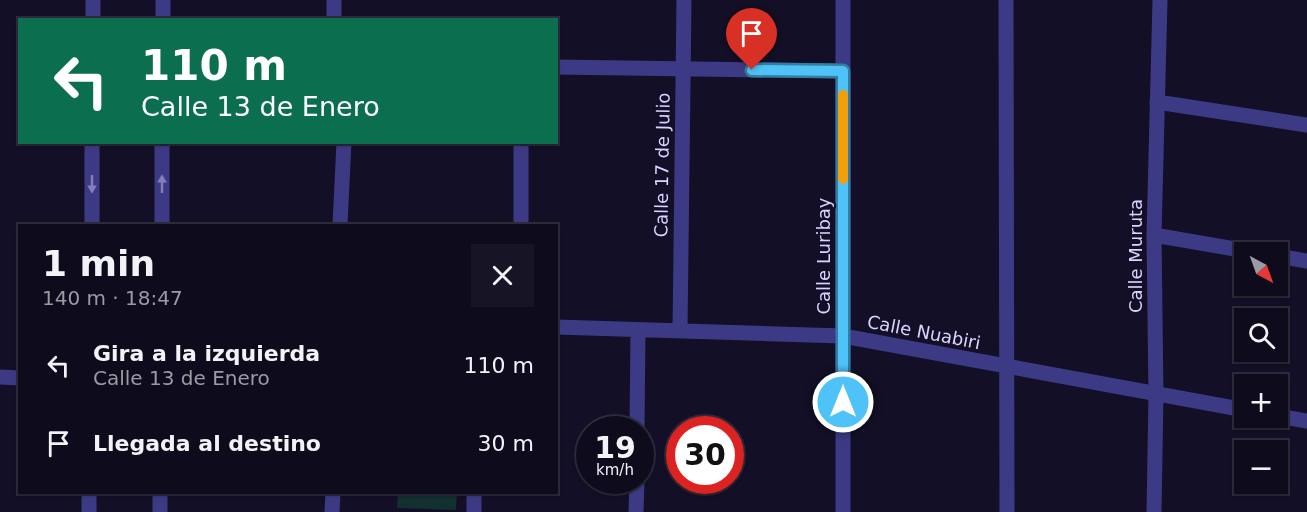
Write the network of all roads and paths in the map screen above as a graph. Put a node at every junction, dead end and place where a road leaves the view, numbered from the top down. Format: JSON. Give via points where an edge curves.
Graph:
{"nodes":[{"id":1,"x":93,"y":0,"type":"edge"},
{"id":2,"x":163,"y":0,"type":"edge"},
{"id":3,"x":334,"y":0,"type":"edge"},
{"id":4,"x":684,"y":0,"type":"edge"},
{"id":5,"x":843,"y":0,"type":"edge"},
{"id":6,"x":1006,"y":0,"type":"edge"},
{"id":7,"x":1160,"y":0,"type":"edge"},
{"id":8,"x":93,"y":18,"type":"edge"},
{"id":9,"x":163,"y":18,"type":"edge"},
{"id":10,"x":334,"y":18,"type":"edge"},
{"id":11,"x":558,"y":68,"type":"edge"},
{"id":12,"x":683,"y":69,"type":"junction"},
{"id":13,"x":843,"y":71,"type":"junction"},
{"id":14,"x":1157,"y":102,"type":"junction"},
{"id":15,"x":1307,"y":125,"type":"edge"},
{"id":16,"x":92,"y":144,"type":"edge"},
{"id":17,"x":162,"y":144,"type":"edge"},
{"id":18,"x":344,"y":144,"type":"edge"},
{"id":19,"x":521,"y":144,"type":"edge"},
{"id":20,"x":92,"y":224,"type":"edge"},
{"id":21,"x":162,"y":224,"type":"edge"},
{"id":22,"x":340,"y":224,"type":"edge"},
{"id":23,"x":521,"y":224,"type":"edge"},
{"id":24,"x":1154,"y":235,"type":"junction"},
{"id":25,"x":1234,"y":249,"type":"edge"},
{"id":26,"x":1288,"y":258,"type":"edge"},
{"id":27,"x":1307,"y":261,"type":"edge"},
{"id":28,"x":558,"y":327,"type":"edge"},
{"id":29,"x":638,"y":330,"type":"junction"},
{"id":30,"x":680,"y":331,"type":"junction"},
{"id":31,"x":843,"y":336,"type":"junction"},
{"id":32,"x":1006,"y":368,"type":"junction"},
{"id":33,"x":0,"y":377,"type":"edge"},
{"id":34,"x":18,"y":378,"type":"edge"},
{"id":35,"x":1156,"y":395,"type":"junction"},
{"id":36,"x":1234,"y":408,"type":"edge"},
{"id":37,"x":637,"y":416,"type":"edge"},
{"id":38,"x":1288,"y":418,"type":"edge"},
{"id":39,"x":1307,"y":421,"type":"edge"},
{"id":40,"x":89,"y":494,"type":"edge"},
{"id":41,"x":160,"y":494,"type":"edge"},
{"id":42,"x":333,"y":494,"type":"edge"},
{"id":43,"x":474,"y":494,"type":"edge"},
{"id":44,"x":637,"y":494,"type":"edge"},
{"id":45,"x":89,"y":512,"type":"edge"},
{"id":46,"x":160,"y":512,"type":"edge"},
{"id":47,"x":332,"y":512,"type":"edge"},
{"id":48,"x":474,"y":512,"type":"edge"},
{"id":49,"x":636,"y":512,"type":"edge"},
{"id":50,"x":843,"y":512,"type":"edge"},
{"id":51,"x":1007,"y":512,"type":"edge"},
{"id":52,"x":1154,"y":512,"type":"edge"}],
"edges":[{"from":1,"to":8,"type":"street"},
{"from":2,"to":9,"type":"street"},
{"from":3,"to":10,"type":"street"},
{"from":4,"to":12,"type":"street","name":"Calle 17 de Julio"},
{"from":5,"to":13,"type":"street","name":"Calle Luribay"},
{"from":6,"to":32,"type":"street"},
{"from":7,"to":14,"type":"street","name":"Calle Muruta"},
{"from":11,"to":12,"type":"street"},
{"from":12,"to":13,"type":"street"},
{"from":12,"to":30,"type":"street","name":"Calle 17 de Julio"},
{"from":13,"to":31,"type":"street","name":"Calle Luribay"},
{"from":14,"to":15,"type":"street"},
{"from":14,"to":24,"type":"street","name":"Calle Muruta"},
{"from":16,"to":20,"type":"street","one_way":true},
{"from":21,"to":17,"type":"street","one_way":true},
{"from":18,"to":22,"type":"street"},
{"from":19,"to":23,"type":"street"},
{"from":24,"to":25,"type":"street"},
{"from":24,"to":35,"type":"street","name":"Calle Muruta"},
{"from":26,"to":27,"type":"street"},
{"from":28,"to":29,"type":"street","name":"Calle Nuabiri"},
{"from":29,"to":30,"type":"street","name":"Calle Nuabiri"},
{"from":29,"to":37,"type":"street"},
{"from":30,"to":31,"type":"street","name":"Calle Nuabiri"},
{"from":31,"to":32,"type":"street","name":"Calle Nuabiri"},
{"from":31,"to":50,"type":"street","name":"Calle Luribay"},
{"from":32,"to":35,"type":"street","name":"Calle Nuabiri"},
{"from":32,"to":51,"type":"street"},
{"from":33,"to":34,"type":"street"},
{"from":35,"to":36,"type":"street","name":"Calle Nuabiri"},
{"from":35,"to":52,"type":"street","name":"Calle Muruta"},
{"from":38,"to":39,"type":"street"},
{"from":40,"to":45,"type":"street"},
{"from":41,"to":46,"type":"street"},
{"from":42,"to":47,"type":"street"},
{"from":43,"to":48,"type":"street"},
{"from":44,"to":49,"type":"street"}]}
